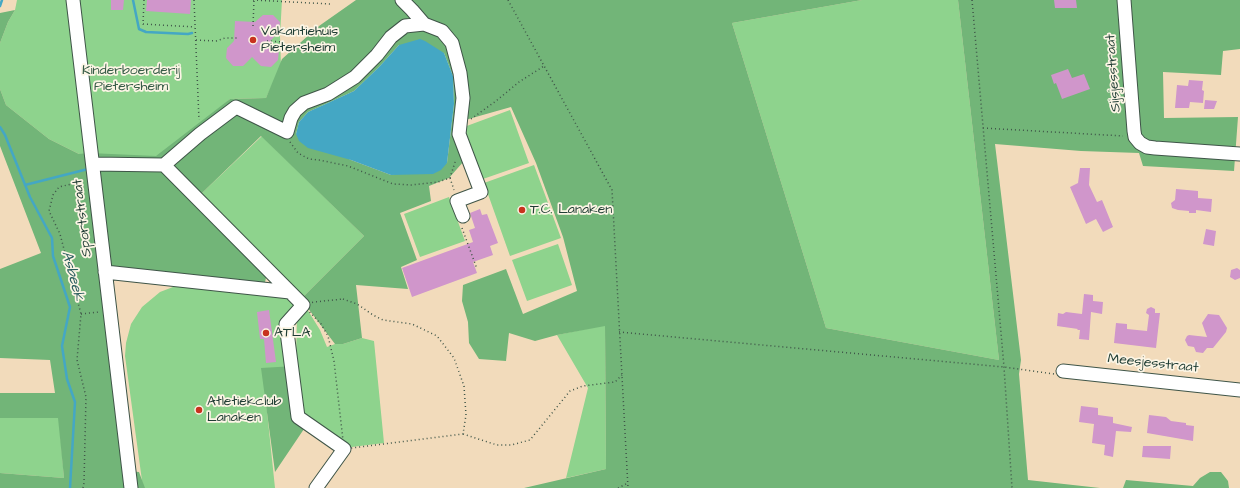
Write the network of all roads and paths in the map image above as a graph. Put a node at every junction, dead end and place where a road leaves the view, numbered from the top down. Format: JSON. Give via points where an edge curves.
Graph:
{"nodes":[{"id":1,"x":73,"y":0,"type":"edge"},
{"id":2,"x":144,"y":0,"type":"edge"},
{"id":3,"x":194,"y":0,"type":"edge"},
{"id":4,"x":254,"y":0,"type":"edge"},
{"id":5,"x":402,"y":0,"type":"edge"},
{"id":6,"x":508,"y":0,"type":"edge"},
{"id":7,"x":972,"y":0,"type":"edge"},
{"id":8,"x":1124,"y":0,"type":"edge"},
{"id":9,"x":330,"y":4,"type":"dead end"},
{"id":10,"x":424,"y":24,"type":"junction"},
{"id":11,"x":253,"y":26,"type":"dead end"},
{"id":12,"x":196,"y":28,"type":"junction"},
{"id":13,"x":238,"y":38,"type":"dead end"},
{"id":14,"x":196,"y":40,"type":"junction"},
{"id":15,"x":267,"y":41,"type":"dead end"},
{"id":16,"x":286,"y":42,"type":"dead end"},
{"id":17,"x":544,"y":66,"type":"junction"},
{"id":18,"x":460,"y":124,"type":"junction"},
{"id":19,"x":983,"y":128,"type":"junction"},
{"id":20,"x":287,"y":132,"type":"junction"},
{"id":21,"x":200,"y":134,"type":"junction"},
{"id":22,"x":1137,"y":140,"type":"junction"},
{"id":23,"x":1240,"y":154,"type":"edge"},
{"id":24,"x":457,"y":156,"type":"dead end"},
{"id":25,"x":93,"y":164,"type":"junction"},
{"id":26,"x":164,"y":165,"type":"junction"},
{"id":27,"x":94,"y":178,"type":"junction"},
{"id":28,"x":463,"y":216,"type":"joint"},
{"id":29,"x":477,"y":269,"type":"dead end"},
{"id":30,"x":105,"y":272,"type":"junction"},
{"id":31,"x":290,"y":292,"type":"junction"},
{"id":32,"x":303,"y":305,"type":"junction"},
{"id":33,"x":110,"y":311,"type":"junction"},
{"id":34,"x":81,"y":314,"type":"junction"},
{"id":35,"x":619,"y":332,"type":"junction"},
{"id":36,"x":1004,"y":367,"type":"junction"},
{"id":37,"x":1063,"y":371,"type":"joint"},
{"id":38,"x":622,"y":375,"type":"junction"},
{"id":39,"x":1240,"y":390,"type":"edge"},
{"id":40,"x":463,"y":434,"type":"junction"},
{"id":41,"x":344,"y":449,"type":"junction"},
{"id":42,"x":628,"y":483,"type":"junction"},
{"id":43,"x":82,"y":488,"type":"edge"},
{"id":44,"x":131,"y":488,"type":"edge"},
{"id":45,"x":316,"y":488,"type":"edge"},
{"id":46,"x":618,"y":488,"type":"edge"},
{"id":47,"x":628,"y":488,"type":"edge"},
{"id":48,"x":1012,"y":488,"type":"edge"}],
"edges":[{"from":1,"to":25,"type":"street"},
{"from":2,"to":12,"type":"path","via":[[143,24]]},
{"from":3,"to":12,"type":"path"},
{"from":4,"to":9,"type":"path"},
{"from":4,"to":11,"type":"path"},
{"from":5,"to":10,"type":"street"},
{"from":6,"to":17,"type":"path"},
{"from":7,"to":19,"type":"path"},
{"from":8,"to":22,"type":"street","name":"Sijsjesstraat"},
{"from":10,"to":18,"type":"street","via":[[442,31],[452,43],[463,98]]},
{"from":10,"to":20,"type":"street","via":[[405,26],[391,37],[355,77],[328,94],[304,103],[295,111]]},
{"from":12,"to":14,"type":"path"},
{"from":13,"to":14,"type":"path"},
{"from":14,"to":21,"type":"path"},
{"from":15,"to":16,"type":"path"},
{"from":17,"to":18,"type":"path","via":[[476,116]]},
{"from":17,"to":35,"type":"path","via":[[612,190]]},
{"from":18,"to":28,"type":"street","via":[[460,134],[481,192],[458,201]]},
{"from":19,"to":22,"type":"path"},
{"from":19,"to":36,"type":"path"},
{"from":20,"to":21,"type":"street","via":[[236,107]]},
{"from":20,"to":24,"type":"path","via":[[291,144],[298,153],[309,159],[348,166],[393,184],[411,185],[450,178]]},
{"from":21,"to":26,"type":"street"},
{"from":22,"to":23,"type":"street","via":[[1146,147]]},
{"from":25,"to":26,"type":"street","name":"Sportstraat"},
{"from":25,"to":27,"type":"street","name":"Sportstraat"},
{"from":26,"to":31,"type":"street"},
{"from":27,"to":30,"type":"street","name":"Sportstraat"},
{"from":27,"to":34,"type":"path","via":[[59,187],[53,195],[49,211],[60,234]]},
{"from":28,"to":29,"type":"path","via":[[459,218]]},
{"from":30,"to":31,"type":"street"},
{"from":30,"to":33,"type":"street","name":"Sportstraat"},
{"from":31,"to":32,"type":"street"},
{"from":32,"to":40,"type":"path","via":[[343,299],[357,304],[383,320],[412,324],[438,336],[454,358],[464,386],[466,414]]},
{"from":32,"to":41,"type":"path","via":[[321,324],[328,336],[334,361]]},
{"from":32,"to":41,"type":"street","via":[[286,324],[298,417]]},
{"from":33,"to":34,"type":"path"},
{"from":33,"to":44,"type":"street","name":"Sportstraat"},
{"from":34,"to":43,"type":"path","via":[[77,360],[86,397]]},
{"from":35,"to":36,"type":"path"},
{"from":35,"to":38,"type":"path"},
{"from":36,"to":37,"type":"path","via":[[1060,375]]},
{"from":36,"to":48,"type":"path"},
{"from":37,"to":39,"type":"street","name":"Meesjesstraat"},
{"from":38,"to":40,"type":"path","via":[[615,382],[583,386],[570,391],[530,440],[511,445],[497,445]]},
{"from":38,"to":42,"type":"path"},
{"from":40,"to":41,"type":"path"},
{"from":41,"to":45,"type":"street"},
{"from":42,"to":46,"type":"path"},
{"from":42,"to":47,"type":"path"}]}
